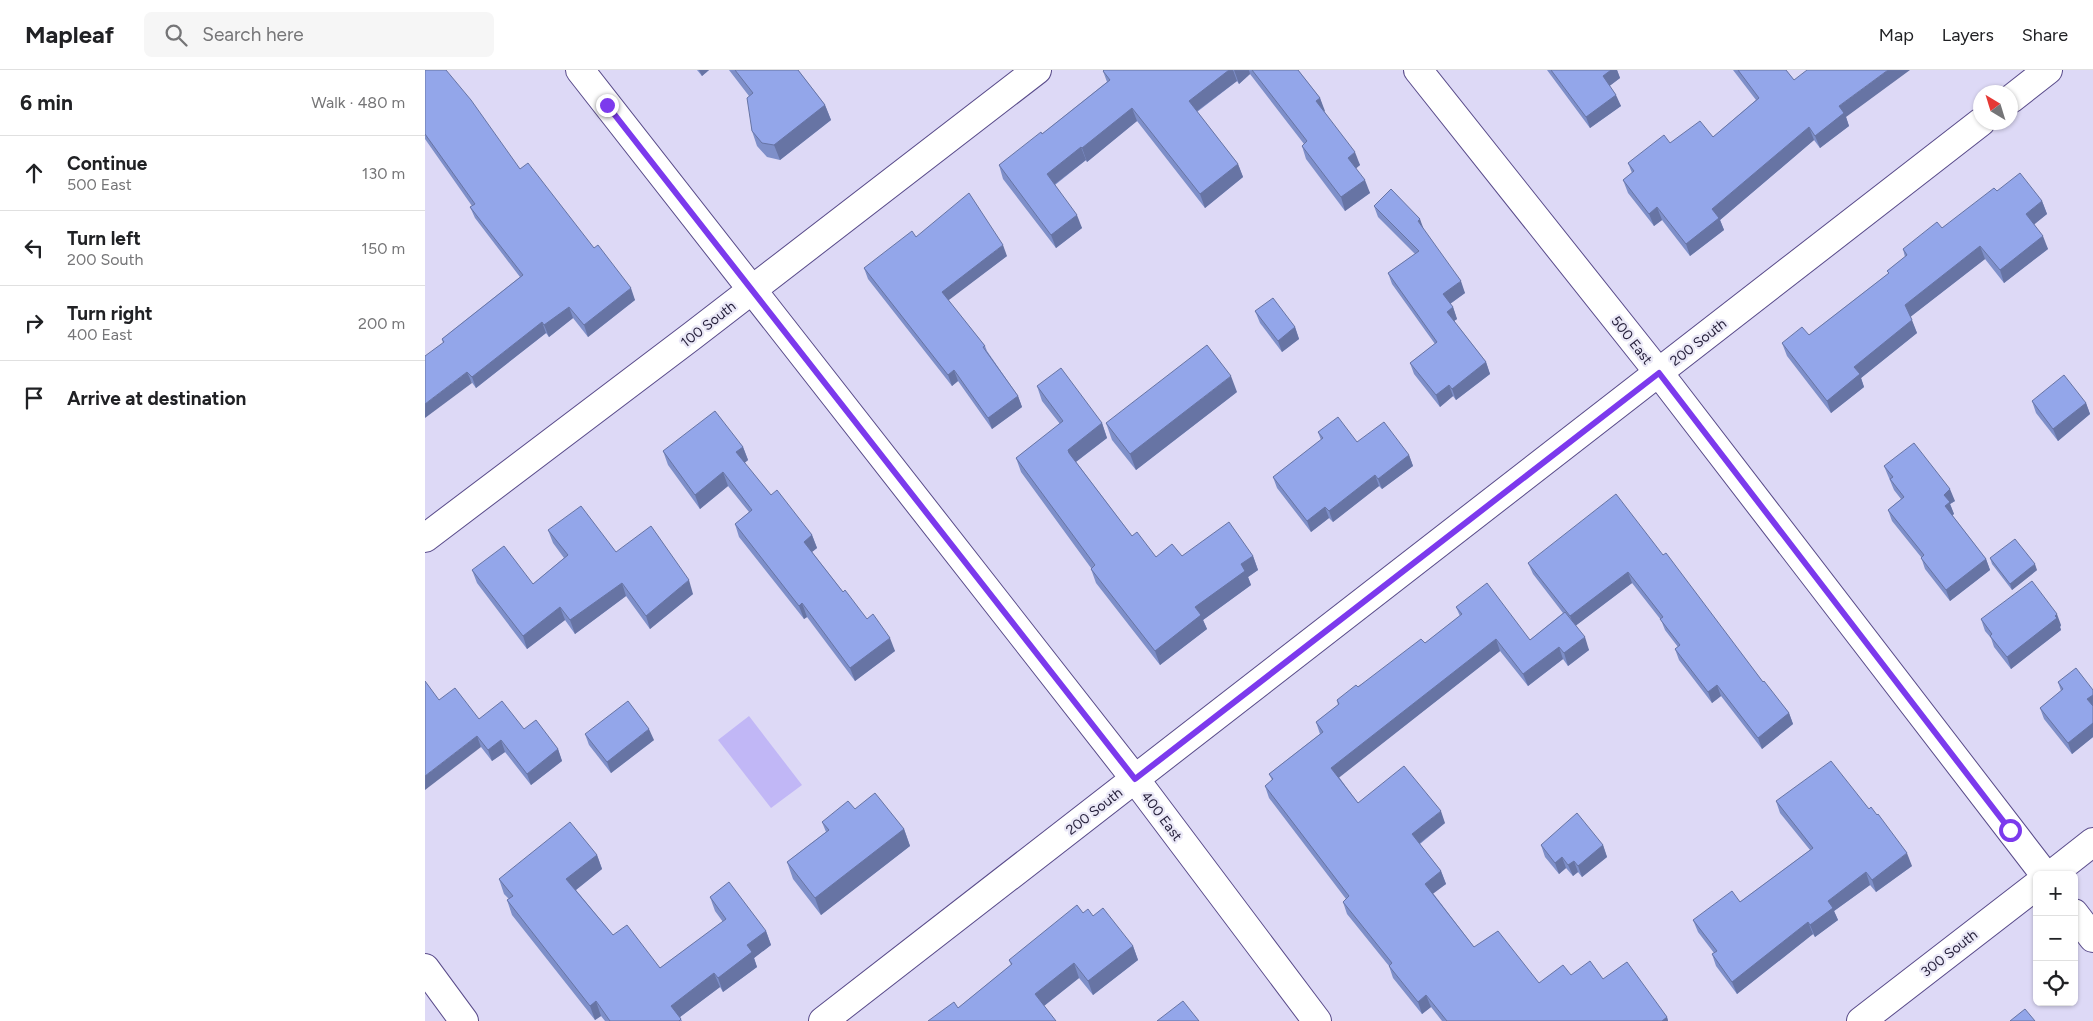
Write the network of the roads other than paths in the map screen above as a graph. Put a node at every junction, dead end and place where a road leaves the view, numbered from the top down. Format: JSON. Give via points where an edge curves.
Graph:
{"nodes":[{"id":1,"x":580,"y":70,"type":"edge"},
{"id":2,"x":1037,"y":70,"type":"edge"},
{"id":3,"x":1418,"y":70,"type":"edge"},
{"id":4,"x":2048,"y":70,"type":"edge"},
{"id":5,"x":2018,"y":94,"type":"edge"},
{"id":6,"x":1973,"y":128,"type":"edge"},
{"id":7,"x":751,"y":290,"type":"junction"},
{"id":8,"x":1659,"y":373,"type":"junction"},
{"id":9,"x":425,"y":538,"type":"edge"},
{"id":10,"x":1135,"y":779,"type":"junction"},
{"id":11,"x":2093,"y":842,"type":"edge"},
{"id":12,"x":2042,"y":871,"type":"edge"},
{"id":13,"x":2056,"y":871,"type":"edge"},
{"id":14,"x":2033,"y":889,"type":"edge"},
{"id":15,"x":2076,"y":916,"type":"edge"},
{"id":16,"x":2093,"y":938,"type":"edge"},
{"id":17,"x":425,"y":968,"type":"edge"},
{"id":18,"x":464,"y":1021,"type":"edge"},
{"id":19,"x":823,"y":1021,"type":"edge"},
{"id":20,"x":1317,"y":1021,"type":"edge"},
{"id":21,"x":1861,"y":1021,"type":"edge"}],
"edges":[{"from":1,"to":7,"type":"street","name":"400 East"},
{"from":2,"to":7,"type":"street","name":"100 South"},
{"from":3,"to":8,"type":"street","name":"500 East"},
{"from":4,"to":5,"type":"street"},
{"from":6,"to":8,"type":"street","name":"200 South"},
{"from":7,"to":9,"type":"street","name":"100 South"},
{"from":7,"to":10,"type":"street","name":"400 East"},
{"from":8,"to":10,"type":"street","name":"200 South"},
{"from":8,"to":12,"type":"street","name":"500 East"},
{"from":10,"to":19,"type":"street","name":"200 South"},
{"from":10,"to":20,"type":"street","name":"400 East"},
{"from":11,"to":13,"type":"street"},
{"from":14,"to":21,"type":"street","name":"300 South"},
{"from":15,"to":16,"type":"street"},
{"from":17,"to":18,"type":"street"}]}
